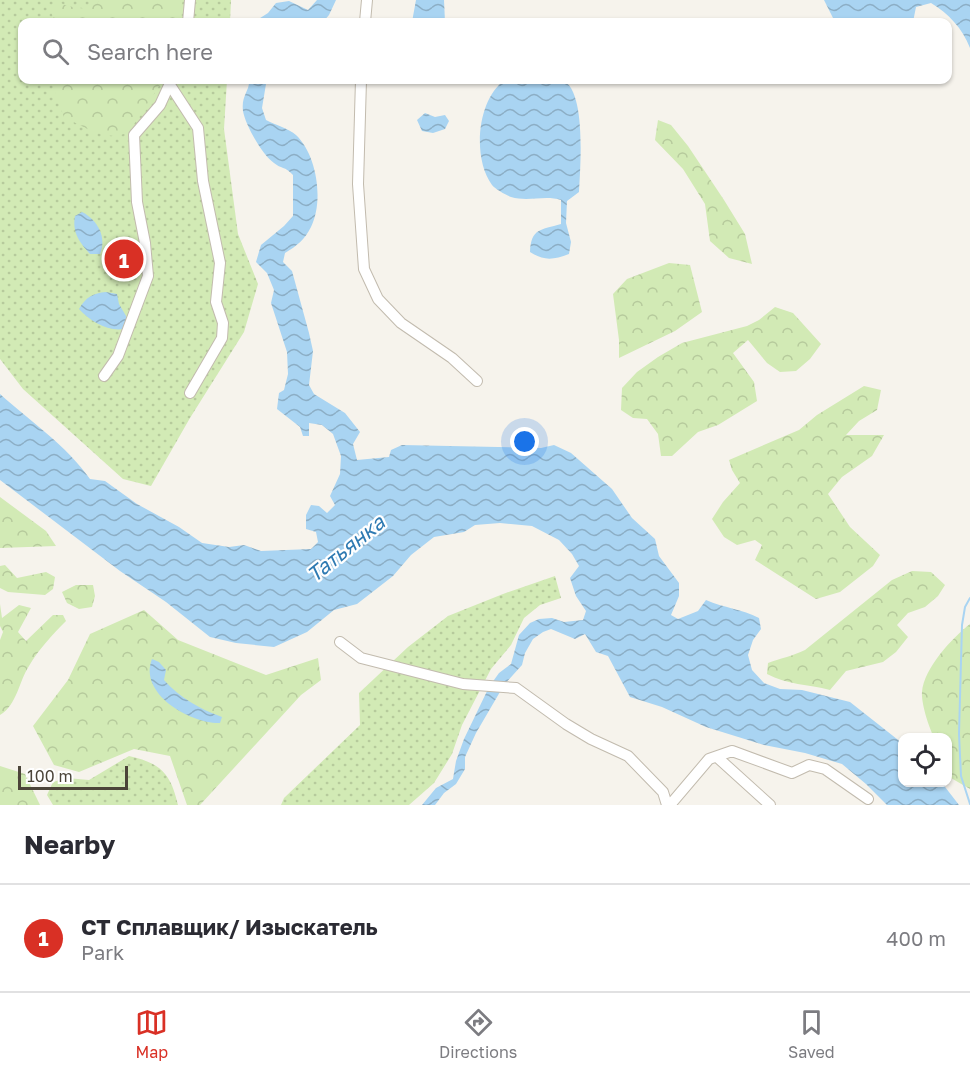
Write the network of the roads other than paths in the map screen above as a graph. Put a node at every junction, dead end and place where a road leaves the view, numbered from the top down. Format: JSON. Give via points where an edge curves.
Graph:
{"nodes":[{"id":1,"x":190,"y":0,"type":"edge"},
{"id":2,"x":367,"y":0,"type":"edge"},
{"id":3,"x":188,"y":18,"type":"edge"},
{"id":4,"x":365,"y":18,"type":"edge"},
{"id":5,"x":170,"y":84,"type":"edge"},
{"id":6,"x":172,"y":84,"type":"edge"},
{"id":7,"x":361,"y":84,"type":"edge"},
{"id":8,"x":104,"y":376,"type":"dead end"},
{"id":9,"x":477,"y":381,"type":"dead end"},
{"id":10,"x":190,"y":393,"type":"dead end"},
{"id":11,"x":340,"y":642,"type":"dead end"},
{"id":12,"x":717,"y":757,"type":"junction"},
{"id":13,"x":868,"y":799,"type":"dead end"},
{"id":14,"x":669,"y":805,"type":"edge"},
{"id":15,"x":770,"y":805,"type":"edge"}],
"edges":[{"from":1,"to":3,"type":"street"},
{"from":2,"to":4,"type":"street"},
{"from":5,"to":8,"type":"street","via":[[160,105],[134,135],[137,202],[148,276],[118,356]]},
{"from":6,"to":10,"type":"street","via":[[198,128],[203,181],[220,263],[216,302],[223,323],[222,338]]},
{"from":7,"to":9,"type":"street","via":[[358,184],[364,268],[378,299],[401,323],[452,358]]},
{"from":11,"to":14,"type":"street","via":[[361,658],[463,684],[516,688],[566,724],[628,756],[663,792]]},
{"from":12,"to":13,"type":"street","via":[[732,751],[792,773],[809,765],[825,769]]},
{"from":12,"to":14,"type":"street","via":[[709,759]]},
{"from":12,"to":15,"type":"street"}]}
